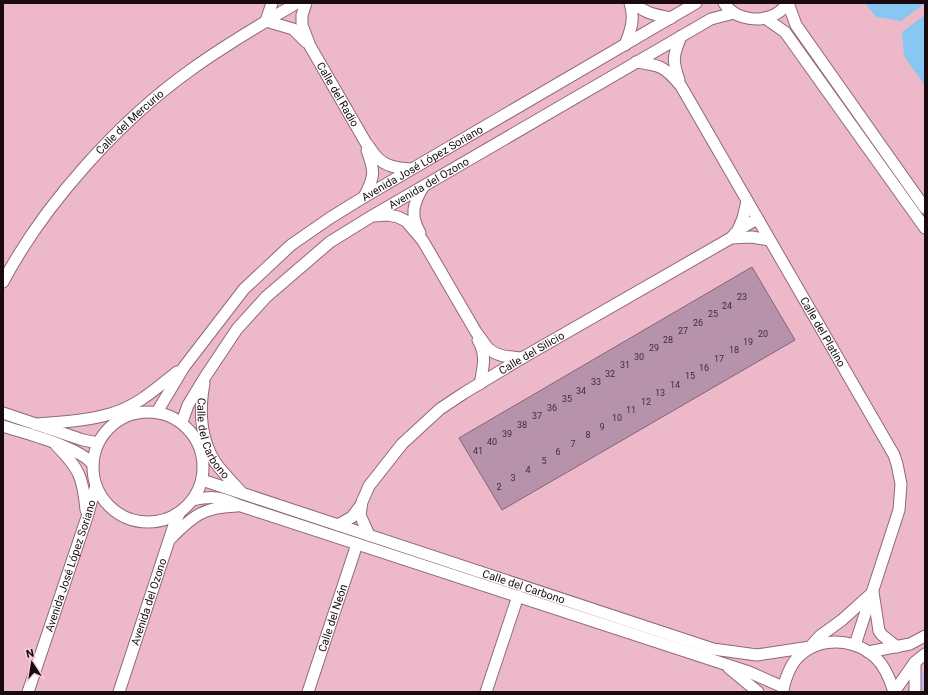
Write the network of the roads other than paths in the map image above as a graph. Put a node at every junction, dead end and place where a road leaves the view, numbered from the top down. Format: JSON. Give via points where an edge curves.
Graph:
{"nodes":[{"id":1,"x":272,"y":3,"type":"edge"},
{"id":2,"x":297,"y":3,"type":"edge"},
{"id":3,"x":306,"y":3,"type":"edge"},
{"id":4,"x":630,"y":3,"type":"edge"},
{"id":5,"x":635,"y":3,"type":"edge"},
{"id":6,"x":696,"y":3,"type":"edge"},
{"id":7,"x":724,"y":3,"type":"edge"},
{"id":8,"x":788,"y":3,"type":"edge"},
{"id":9,"x":734,"y":13,"type":"junction"},
{"id":10,"x":671,"y":18,"type":"junction"},
{"id":11,"x":765,"y":18,"type":"junction"},
{"id":12,"x":266,"y":21,"type":"junction"},
{"id":13,"x":681,"y":36,"type":"junction"},
{"id":14,"x":625,"y":45,"type":"junction"},
{"id":15,"x":310,"y":46,"type":"junction"},
{"id":16,"x":636,"y":62,"type":"junction"},
{"id":17,"x":681,"y":86,"type":"junction"},
{"id":18,"x":366,"y":143,"type":"junction"},
{"id":19,"x":411,"y":169,"type":"junction"},
{"id":20,"x":423,"y":187,"type":"junction"},
{"id":21,"x":364,"y":197,"type":"junction"},
{"id":22,"x":747,"y":201,"type":"junction"},
{"id":23,"x":925,"y":208,"type":"edge"},
{"id":24,"x":372,"y":216,"type":"junction"},
{"id":25,"x":759,"y":222,"type":"junction"},
{"id":26,"x":925,"y":228,"type":"edge"},
{"id":27,"x":736,"y":235,"type":"junction"},
{"id":28,"x":769,"y":240,"type":"junction"},
{"id":29,"x":423,"y":241,"type":"junction"},
{"id":30,"x":3,"y":282,"type":"edge"},
{"id":31,"x":476,"y":332,"type":"junction"},
{"id":32,"x":522,"y":358,"type":"junction"},
{"id":33,"x":184,"y":367,"type":"junction"},
{"id":34,"x":205,"y":377,"type":"junction"},
{"id":35,"x":480,"y":384,"type":"junction"},
{"id":36,"x":157,"y":412,"type":"junction"},
{"id":37,"x":3,"y":413,"type":"edge"},
{"id":38,"x":182,"y":422,"type":"junction"},
{"id":39,"x":35,"y":424,"type":"junction"},
{"id":40,"x":3,"y":426,"type":"edge"},
{"id":41,"x":54,"y":443,"type":"junction"},
{"id":42,"x":98,"y":443,"type":"junction"},
{"id":43,"x":93,"y":464,"type":"junction"},
{"id":44,"x":202,"y":480,"type":"junction"},
{"id":45,"x":96,"y":485,"type":"junction"},
{"id":46,"x":243,"y":493,"type":"junction"},
{"id":47,"x":193,"y":500,"type":"junction"},
{"id":48,"x":362,"y":502,"type":"junction"},
{"id":49,"x":241,"y":506,"type":"junction"},
{"id":50,"x":180,"y":512,"type":"junction"},
{"id":51,"x":87,"y":517,"type":"junction"},
{"id":52,"x":338,"y":525,"type":"junction"},
{"id":53,"x":369,"y":535,"type":"junction"},
{"id":54,"x":169,"y":539,"type":"junction"},
{"id":55,"x":357,"y":544,"type":"junction"},
{"id":56,"x":873,"y":592,"type":"junction"},
{"id":57,"x":518,"y":596,"type":"junction"},
{"id":58,"x":925,"y":636,"type":"edge"},
{"id":59,"x":855,"y":644,"type":"junction"},
{"id":60,"x":810,"y":647,"type":"junction"},
{"id":61,"x":897,"y":647,"type":"junction"},
{"id":62,"x":868,"y":652,"type":"junction"},
{"id":63,"x":925,"y":654,"type":"edge"},
{"id":64,"x":915,"y":662,"type":"junction"},
{"id":65,"x":724,"y":664,"type":"junction"},
{"id":66,"x":783,"y":690,"type":"edge"},
{"id":67,"x":28,"y":692,"type":"edge"},
{"id":68,"x":118,"y":692,"type":"edge"},
{"id":69,"x":308,"y":692,"type":"edge"},
{"id":70,"x":486,"y":692,"type":"edge"},
{"id":71,"x":758,"y":692,"type":"edge"},
{"id":72,"x":894,"y":692,"type":"edge"},
{"id":73,"x":915,"y":692,"type":"edge"}],
"edges":[{"from":1,"to":12,"type":"street"},
{"from":2,"to":12,"type":"street","name":"Calle del Mercurio"},
{"from":3,"to":15,"type":"street","name":"Calle del Radio","via":[[302,25]]},
{"from":4,"to":14,"type":"street","via":[[632,28]]},
{"from":5,"to":10,"type":"street","via":[[650,13]]},
{"from":6,"to":10,"type":"street","name":"Avenida José López Soriano"},
{"from":7,"to":9,"type":"street"},
{"from":8,"to":11,"type":"street","via":[[778,12]]},
{"from":8,"to":23,"type":"street","via":[[796,25]]},
{"from":9,"to":11,"type":"street","via":[[749,19]]},
{"from":9,"to":13,"type":"street","name":"Avenida del Ozono","via":[[711,18]]},
{"from":10,"to":14,"type":"street","name":"Avenida José López Soriano"},
{"from":11,"to":26,"type":"street","via":[[785,32]]},
{"from":12,"to":15,"type":"street","name":"Calle del Radio","via":[[293,29]]},
{"from":12,"to":30,"type":"street","name":"Calle del Mercurio","via":[[191,69],[127,123],[93,157],[60,198],[33,233]]},
{"from":13,"to":16,"type":"street","name":"Avenida del Ozono"},
{"from":13,"to":17,"type":"street","name":"Calle del Platino","via":[[673,59]]},
{"from":14,"to":19,"type":"street","name":"Avenida José López Soriano"},
{"from":15,"to":18,"type":"street","name":"Calle del Radio"},
{"from":16,"to":17,"type":"street","name":"Calle del Platino","via":[[661,67]]},
{"from":16,"to":20,"type":"street","name":"Avenida del Ozono"},
{"from":17,"to":22,"type":"street","name":"Calle del Platino"},
{"from":18,"to":19,"type":"street","name":"Calle del Radio","via":[[375,156],[386,164]]},
{"from":18,"to":21,"type":"street","name":"Calle del Radio","via":[[373,170]]},
{"from":19,"to":21,"type":"street","name":"Avenida José López Soriano"},
{"from":20,"to":24,"type":"street","name":"Avenida del Ozono"},
{"from":20,"to":29,"type":"street","via":[[417,198],[413,216]]},
{"from":21,"to":33,"type":"street","name":"Avenida José López Soriano","via":[[291,245],[249,284]]},
{"from":22,"to":25,"type":"street","name":"Calle del Platino"},
{"from":22,"to":27,"type":"street"},
{"from":24,"to":29,"type":"street","via":[[388,215],[406,220]]},
{"from":24,"to":34,"type":"street","name":"Avenida del Ozono","via":[[330,242],[266,297],[237,329]]},
{"from":25,"to":27,"type":"street","name":"Calle del Silicio"},
{"from":25,"to":28,"type":"street","name":"Calle del Platino"},
{"from":27,"to":28,"type":"street"},
{"from":27,"to":32,"type":"street","name":"Calle del Silicio"},
{"from":28,"to":56,"type":"street","name":"Calle del Platino","via":[[898,464],[901,484],[899,510]]},
{"from":29,"to":31,"type":"street"},
{"from":31,"to":32,"type":"street","via":[[492,352],[500,356]]},
{"from":31,"to":35,"type":"street","via":[[484,358]]},
{"from":32,"to":35,"type":"street","name":"Calle del Silicio"},
{"from":33,"to":36,"type":"street","name":"Avenida José López Soriano"},
{"from":33,"to":39,"type":"street","name":"Avenida José López Soriano","via":[[140,400],[112,414],[77,421]]},
{"from":34,"to":38,"type":"street","name":"Avenida del Ozono","via":[[188,405]]},
{"from":34,"to":46,"type":"street","name":"Calle del Carbono","via":[[201,412],[207,444],[216,462]]},
{"from":35,"to":48,"type":"street","name":"Calle del Silicio","via":[[440,409],[402,444],[369,486]]},
{"from":36,"to":38,"type":"street","via":[[170,415]]},
{"from":36,"to":42,"type":"street","via":[[133,413],[112,424]]},
{"from":37,"to":39,"type":"street"},
{"from":38,"to":44,"type":"street","via":[[196,438],[203,459]]},
{"from":39,"to":42,"type":"street"},
{"from":40,"to":41,"type":"street"},
{"from":41,"to":43,"type":"street","via":[[87,457]]},
{"from":41,"to":51,"type":"street","via":[[78,470],[85,493]]},
{"from":42,"to":43,"type":"street"},
{"from":43,"to":45,"type":"street"},
{"from":44,"to":46,"type":"street","name":"Calle del Carbono"},
{"from":44,"to":47,"type":"street"},
{"from":45,"to":50,"type":"street","via":[[111,507],[122,515],[141,522],[162,520]]},
{"from":45,"to":51,"type":"street","name":"Avenida José López Soriano"},
{"from":46,"to":52,"type":"street","name":"Calle del Carbono"},
{"from":47,"to":49,"type":"street","name":"Calle del Carbono","via":[[206,496],[218,497]]},
{"from":47,"to":50,"type":"street"},
{"from":48,"to":52,"type":"street","name":"Calle del Silicio","via":[[352,517]]},
{"from":48,"to":53,"type":"street","name":"Calle del Silicio","via":[[360,515]]},
{"from":49,"to":54,"type":"street","via":[[216,507],[202,512]]},
{"from":49,"to":55,"type":"street","name":"Calle del Carbono"},
{"from":50,"to":54,"type":"street","name":"Avenida del Ozono"},
{"from":51,"to":67,"type":"street","name":"Avenida José López Soriano"},
{"from":52,"to":53,"type":"street","name":"Calle del Carbono"},
{"from":53,"to":60,"type":"street","name":"Calle del Carbono","via":[[713,649],[757,655]]},
{"from":54,"to":68,"type":"street","name":"Avenida del Ozono"},
{"from":55,"to":57,"type":"street","name":"Calle del Carbono"},
{"from":55,"to":69,"type":"street","name":"Calle del Neón"},
{"from":56,"to":59,"type":"street","name":"Calle del Platino"},
{"from":56,"to":60,"type":"street"},
{"from":56,"to":61,"type":"street","name":"Calle del Platino","via":[[879,631]]},
{"from":57,"to":65,"type":"street","name":"Calle del Carbono"},
{"from":57,"to":70,"type":"street"},
{"from":58,"to":61,"type":"street"},
{"from":59,"to":60,"type":"street","name":"Calle del Carbono","via":[[822,643]]},
{"from":59,"to":62,"type":"street"},
{"from":60,"to":66,"type":"street","via":[[792,662]]},
{"from":61,"to":62,"type":"street"},
{"from":62,"to":72,"type":"street","via":[[886,670]]},
{"from":63,"to":64,"type":"street"},
{"from":64,"to":72,"type":"street"},
{"from":64,"to":73,"type":"street"},
{"from":65,"to":66,"type":"street","name":"Calle del Carbono","via":[[749,672]]},
{"from":65,"to":71,"type":"street","name":"Calle del Carbono"}]}
